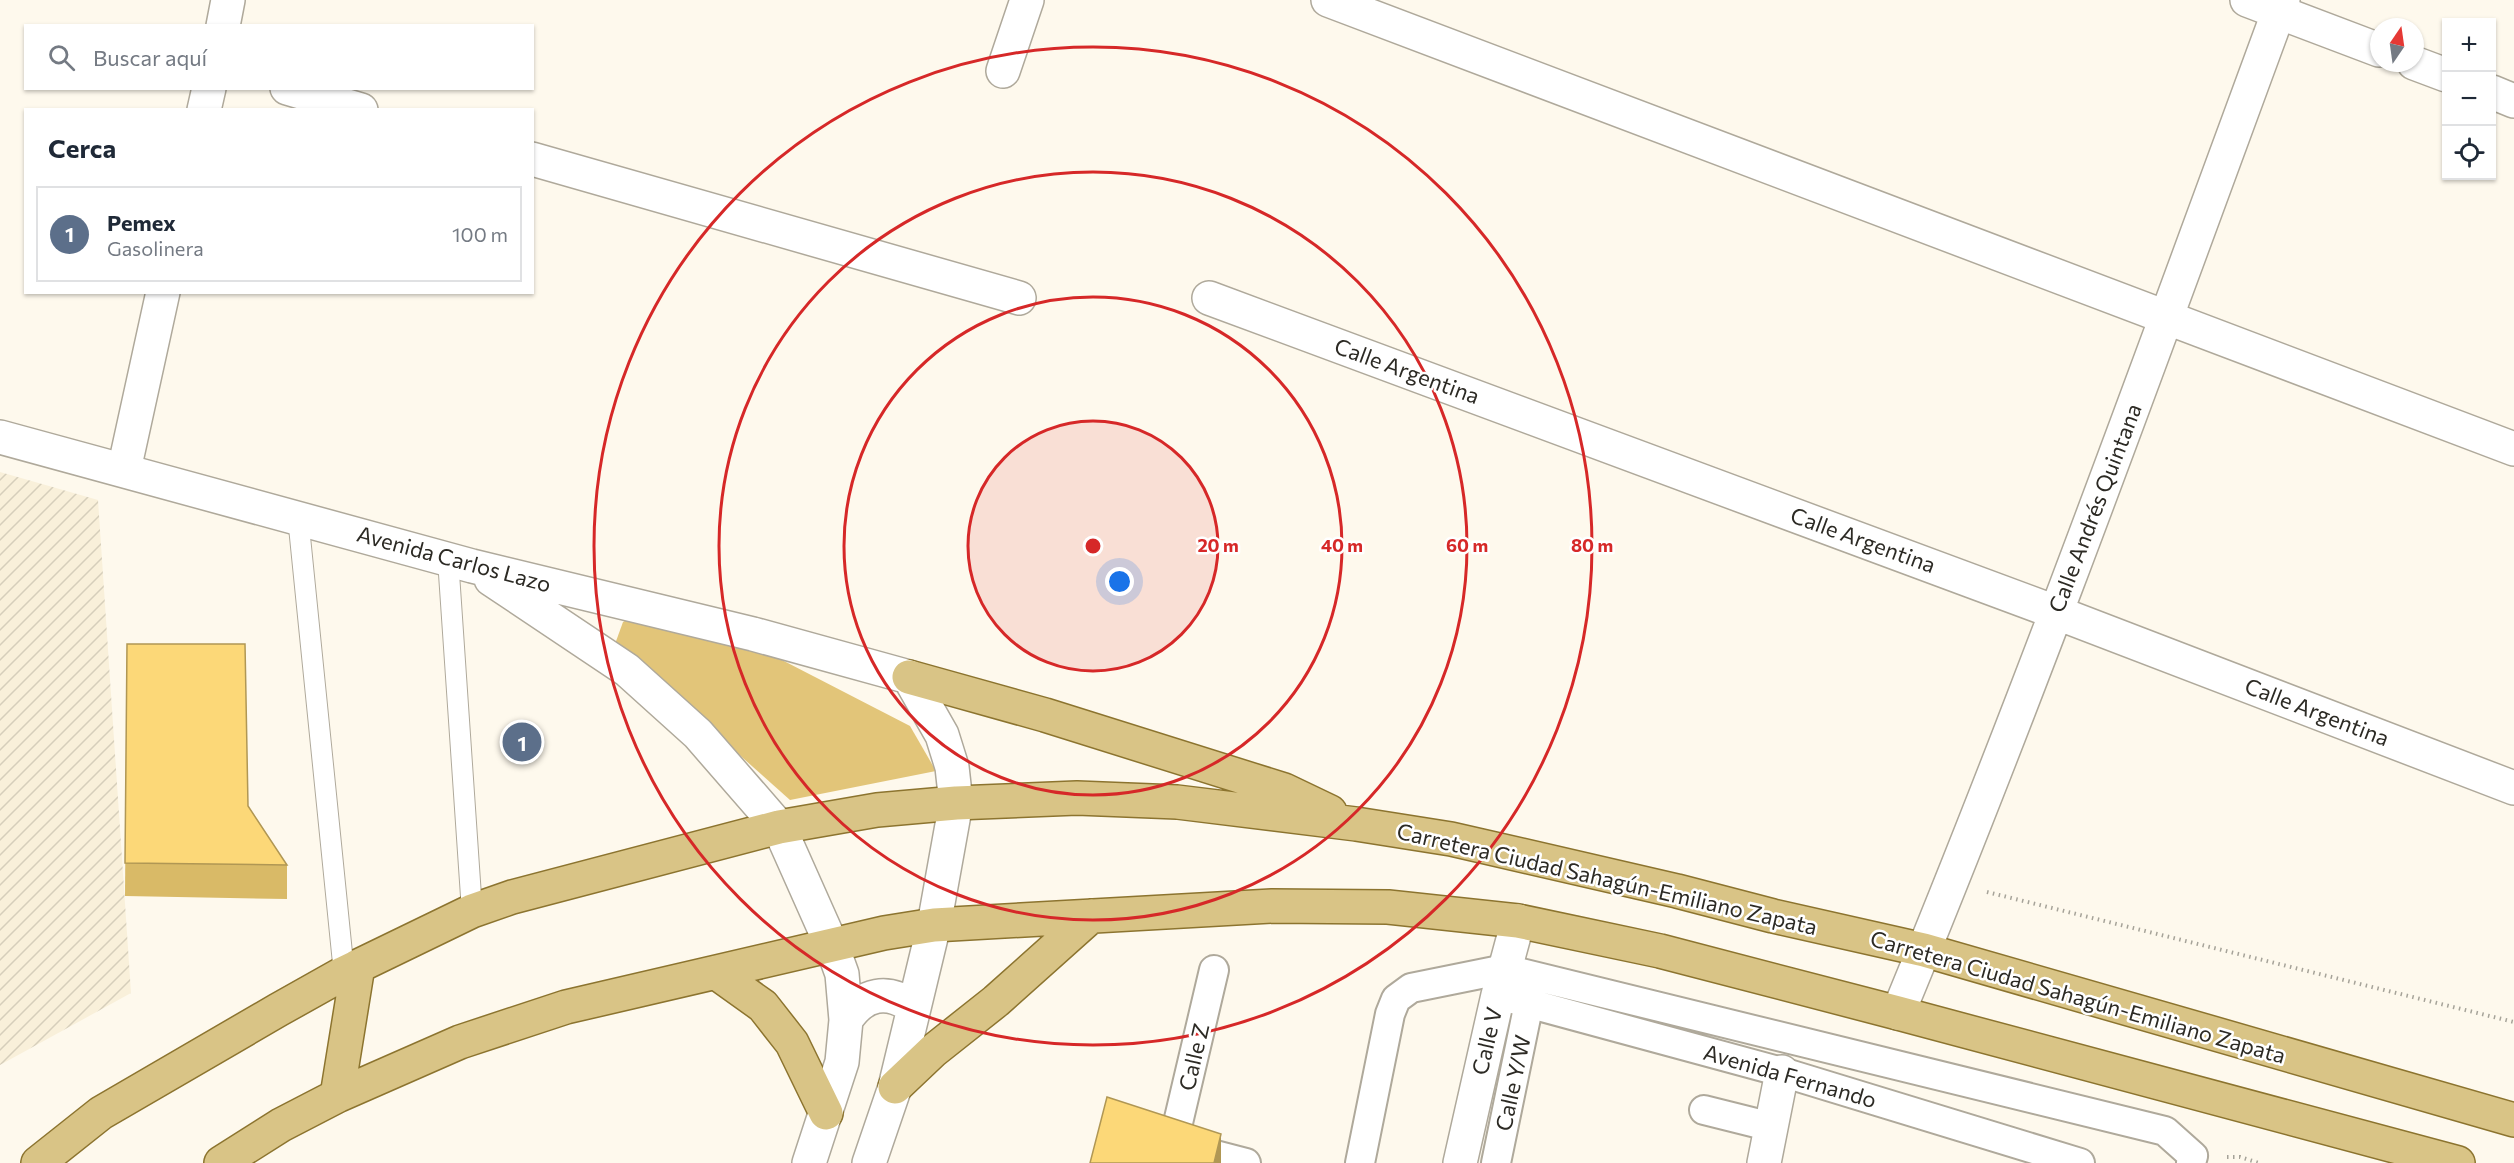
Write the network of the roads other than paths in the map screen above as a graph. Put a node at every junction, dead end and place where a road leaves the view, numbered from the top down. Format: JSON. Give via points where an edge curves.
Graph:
{"nodes":[{"id":1,"x":228,"y":0,"type":"edge"},
{"id":2,"x":1028,"y":0,"type":"edge"},
{"id":3,"x":1328,"y":0,"type":"edge"},
{"id":4,"x":2247,"y":0,"type":"edge"},
{"id":5,"x":2281,"y":6,"type":"edge"},
{"id":6,"x":222,"y":24,"type":"edge"},
{"id":7,"x":2370,"y":46,"type":"edge"},
{"id":8,"x":2424,"y":67,"type":"edge"},
{"id":9,"x":1003,"y":71,"type":"dead end"},
{"id":10,"x":2442,"y":74,"type":"edge"},
{"id":11,"x":209,"y":90,"type":"edge"},
{"id":12,"x":294,"y":90,"type":"edge"},
{"id":13,"x":2496,"y":94,"type":"edge"},
{"id":14,"x":2514,"y":101,"type":"edge"},
{"id":15,"x":204,"y":108,"type":"edge"},
{"id":16,"x":354,"y":108,"type":"edge"},
{"id":17,"x":534,"y":160,"type":"edge"},
{"id":18,"x":163,"y":294,"type":"edge"},
{"id":19,"x":1019,"y":298,"type":"dead end"},
{"id":20,"x":1209,"y":298,"type":"dead end"},
{"id":21,"x":2166,"y":319,"type":"junction"},
{"id":22,"x":0,"y":437,"type":"edge"},
{"id":23,"x":2514,"y":449,"type":"edge"},
{"id":24,"x":124,"y":470,"type":"junction"},
{"id":25,"x":298,"y":518,"type":"junction"},
{"id":26,"x":460,"y":562,"type":"junction"},
{"id":27,"x":2055,"y":612,"type":"junction"},
{"id":28,"x":909,"y":677,"type":"junction"},
{"id":29,"x":2514,"y":788,"type":"edge"},
{"id":30,"x":956,"y":803,"type":"junction"},
{"id":31,"x":1356,"y":824,"type":"junction"},
{"id":32,"x":779,"y":827,"type":"junction"},
{"id":33,"x":472,"y":911,"type":"junction"},
{"id":34,"x":1091,"y":916,"type":"junction"},
{"id":35,"x":1518,"y":921,"type":"junction"},
{"id":36,"x":934,"y":925,"type":"junction"},
{"id":37,"x":832,"y":946,"type":"junction"},
{"id":38,"x":1924,"y":950,"type":"junction"},
{"id":39,"x":1214,"y":969,"type":"dead end"},
{"id":40,"x":351,"y":970,"type":"junction"},
{"id":41,"x":717,"y":973,"type":"junction"},
{"id":42,"x":1502,"y":982,"type":"junction"},
{"id":43,"x":1529,"y":1003,"type":"junction"},
{"id":44,"x":914,"y":1008,"type":"junction"},
{"id":45,"x":1898,"y":1013,"type":"junction"},
{"id":46,"x":846,"y":1020,"type":"junction"},
{"id":47,"x":1782,"y":1071,"type":"junction"},
{"id":48,"x":896,"y":1087,"type":"junction"},
{"id":49,"x":337,"y":1096,"type":"junction"},
{"id":50,"x":1704,"y":1110,"type":"dead end"},
{"id":51,"x":826,"y":1113,"type":"junction"},
{"id":52,"x":2514,"y":1120,"type":"edge"},
{"id":53,"x":1772,"y":1126,"type":"junction"},
{"id":54,"x":2192,"y":1159,"type":"edge"},
{"id":55,"x":2071,"y":1162,"type":"edge"},
{"id":56,"x":38,"y":1163,"type":"edge"},
{"id":57,"x":221,"y":1163,"type":"edge"},
{"id":58,"x":809,"y":1163,"type":"edge"},
{"id":59,"x":869,"y":1163,"type":"edge"},
{"id":60,"x":1246,"y":1163,"type":"edge"},
{"id":61,"x":1360,"y":1163,"type":"edge"},
{"id":62,"x":1460,"y":1163,"type":"edge"},
{"id":63,"x":1496,"y":1163,"type":"edge"},
{"id":64,"x":1764,"y":1163,"type":"edge"},
{"id":65,"x":2458,"y":1163,"type":"edge"}],
"edges":[{"from":1,"to":6,"type":"street"},
{"from":2,"to":9,"type":"street"},
{"from":3,"to":21,"type":"street"},
{"from":4,"to":5,"type":"street"},
{"from":5,"to":7,"type":"street"},
{"from":5,"to":21,"type":"street","name":"Calle Andrés Quintana"},
{"from":8,"to":10,"type":"street"},
{"from":11,"to":15,"type":"street"},
{"from":12,"to":16,"type":"street"},
{"from":13,"to":14,"type":"street"},
{"from":17,"to":19,"type":"street"},
{"from":18,"to":24,"type":"street"},
{"from":20,"to":27,"type":"street","name":"Calle Argentina"},
{"from":21,"to":23,"type":"street"},
{"from":21,"to":27,"type":"street","name":"Calle Andrés Quintana"},
{"from":22,"to":24,"type":"street","name":"Avenida Carlos Lazo"},
{"from":24,"to":25,"type":"street","name":"Avenida Carlos Lazo"},
{"from":25,"to":26,"type":"street","name":"Avenida Carlos Lazo"},
{"from":25,"to":40,"type":"lane"},
{"from":26,"to":28,"type":"street","name":"Avenida Carlos Lazo"},
{"from":26,"to":32,"type":"street","via":[[627,670],[698,734]]},
{"from":26,"to":33,"type":"lane"},
{"from":27,"to":29,"type":"street","name":"Calle Argentina"},
{"from":27,"to":38,"type":"street","name":"Calle Andrés Quintana"},
{"from":28,"to":30,"type":"street","via":[[942,735],[952,767]]},
{"from":28,"to":31,"type":"main road","via":[[1284,790]]},
{"from":30,"to":31,"type":"main road","name":"Carretera Ciudad Sahagún-Emiliano Zapata","via":[[1077,798],[1177,802]]},
{"from":30,"to":32,"type":"main road","name":"Carretera Ciudad Sahagún-Emiliano Zapata","via":[[877,810]]},
{"from":30,"to":36,"type":"street"},
{"from":31,"to":38,"type":"main road","name":"Carretera Ciudad Sahagún-Emiliano Zapata","via":[[1451,839]]},
{"from":32,"to":33,"type":"main road","name":"Carretera Ciudad Sahagún-Emiliano Zapata"},
{"from":32,"to":37,"type":"street"},
{"from":33,"to":40,"type":"main road","name":"Carretera Ciudad Sahagún-Emiliano Zapata"},
{"from":34,"to":35,"type":"main road","via":[[1307,906],[1388,907]]},
{"from":34,"to":36,"type":"main road"},
{"from":34,"to":48,"type":"main road"},
{"from":35,"to":42,"type":"street","name":"Calle V"},
{"from":35,"to":45,"type":"main road","via":[[1660,951]]},
{"from":36,"to":37,"type":"main road"},
{"from":36,"to":44,"type":"street"},
{"from":37,"to":41,"type":"main road"},
{"from":37,"to":46,"type":"street","via":[[842,974]]},
{"from":38,"to":45,"type":"street","name":"Calle Andrés Quintana"},
{"from":38,"to":52,"type":"main road","name":"Carretera Ciudad Sahagún-Emiliano Zapata"},
{"from":39,"to":60,"type":"street","name":"Calle Z","via":[[1173,1144]]},
{"from":40,"to":49,"type":"main road"},
{"from":40,"to":56,"type":"main road","name":"Carretera Ciudad Sahagún-Emiliano Zapata","via":[[101,1113]]},
{"from":41,"to":49,"type":"main road","via":[[566,1007],[460,1042]]},
{"from":41,"to":51,"type":"main road","via":[[764,1006],[792,1043]]},
{"from":42,"to":43,"type":"street","name":"Avenida Fernando"},
{"from":42,"to":54,"type":"street","via":[[2165,1131]]},
{"from":42,"to":61,"type":"street","via":[[1411,988],[1396,999]]},
{"from":42,"to":62,"type":"street","name":"Calle V"},
{"from":43,"to":47,"type":"street","name":"Avenida Fernando"},
{"from":43,"to":63,"type":"street","name":"Calle Y/W"},
{"from":44,"to":46,"type":"street","via":[[895,997],[882,995],[858,1004]]},
{"from":44,"to":48,"type":"street"},
{"from":45,"to":65,"type":"main road"},
{"from":46,"to":51,"type":"street","via":[[842,1062]]},
{"from":47,"to":53,"type":"street"},
{"from":47,"to":55,"type":"street","name":"Avenida Fernando"},
{"from":48,"to":59,"type":"street"},
{"from":49,"to":57,"type":"main road"},
{"from":50,"to":53,"type":"street"},
{"from":51,"to":58,"type":"street"},
{"from":53,"to":64,"type":"street"}]}
